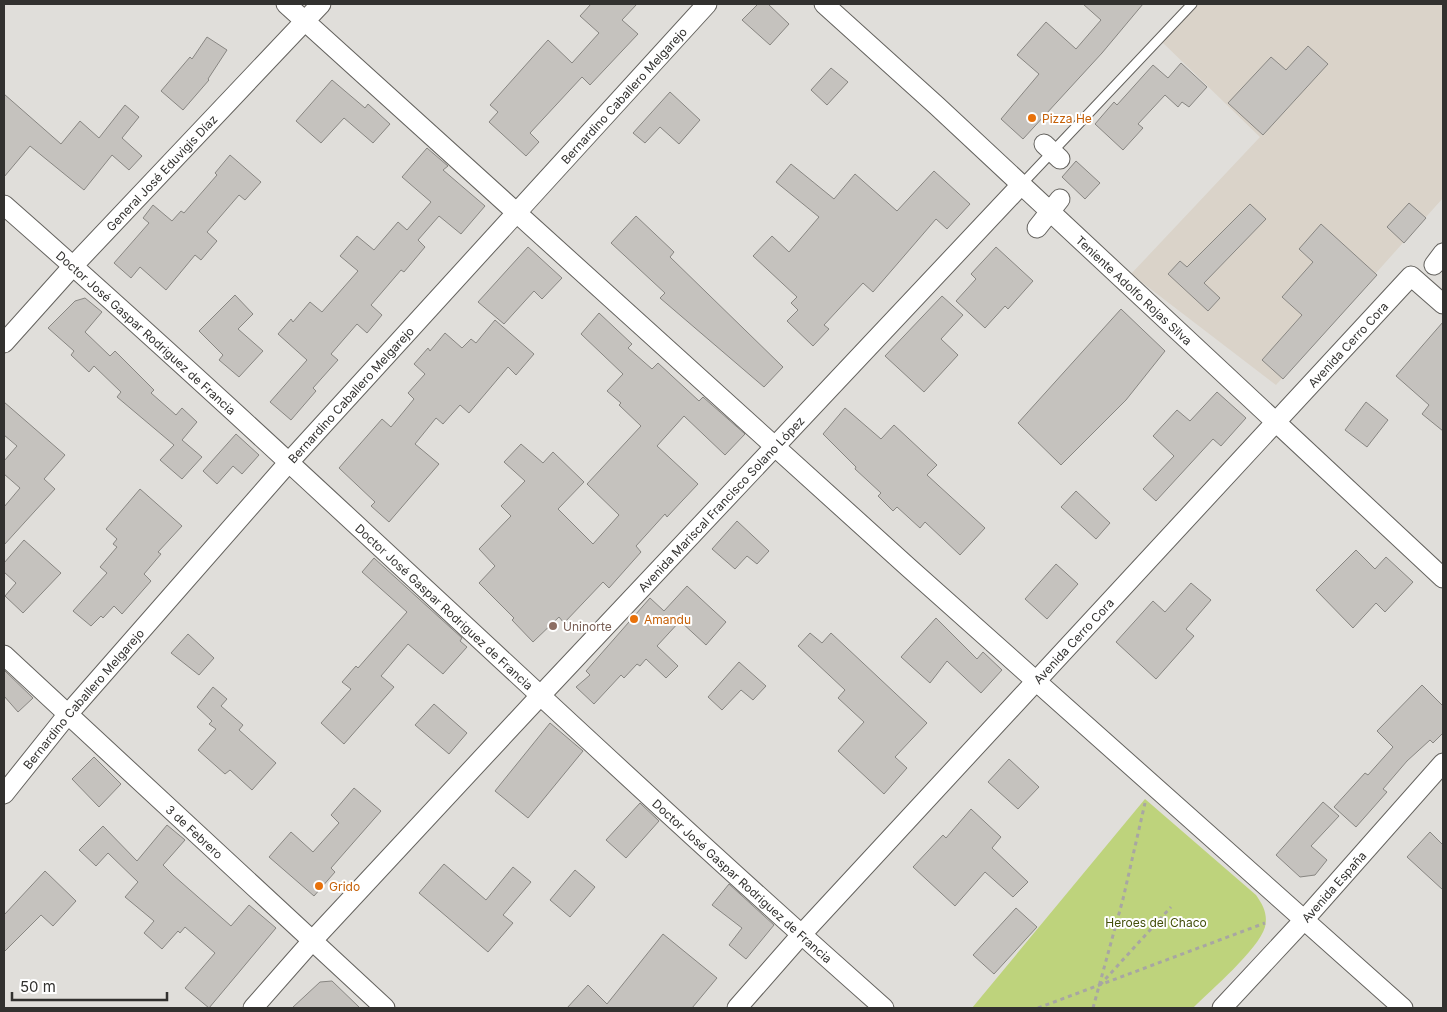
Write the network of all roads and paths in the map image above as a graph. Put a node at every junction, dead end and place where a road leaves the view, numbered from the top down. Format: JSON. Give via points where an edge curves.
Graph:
{"nodes":[{"id":1,"x":286,"y":4,"type":"edge"},
{"id":2,"x":321,"y":4,"type":"edge"},
{"id":3,"x":707,"y":4,"type":"edge"},
{"id":4,"x":824,"y":4,"type":"edge"},
{"id":5,"x":1192,"y":4,"type":"edge"},
{"id":6,"x":304,"y":22,"type":"junction"},
{"id":7,"x":1021,"y":184,"type":"junction"},
{"id":8,"x":4,"y":205,"type":"edge"},
{"id":9,"x":1055,"y":206,"type":"junction"},
{"id":10,"x":516,"y":211,"type":"junction"},
{"id":11,"x":1037,"y":228,"type":"dead end"},
{"id":12,"x":73,"y":266,"type":"junction"},
{"id":13,"x":1443,"y":304,"type":"edge"},
{"id":14,"x":4,"y":343,"type":"edge"},
{"id":15,"x":1275,"y":422,"type":"junction"},
{"id":16,"x":776,"y":444,"type":"junction"},
{"id":17,"x":290,"y":462,"type":"junction"},
{"id":18,"x":1443,"y":578,"type":"edge"},
{"id":19,"x":4,"y":655,"type":"edge"},
{"id":20,"x":1037,"y":680,"type":"junction"},
{"id":21,"x":540,"y":696,"type":"junction"},
{"id":22,"x":68,"y":714,"type":"junction"},
{"id":23,"x":1443,"y":763,"type":"edge"},
{"id":24,"x":4,"y":794,"type":"edge"},
{"id":25,"x":1145,"y":800,"type":"dead end"},
{"id":26,"x":1171,"y":907,"type":"dead end"},
{"id":27,"x":1303,"y":921,"type":"junction"},
{"id":28,"x":1265,"y":922,"type":"dead end"},
{"id":29,"x":801,"y":935,"type":"junction"},
{"id":30,"x":312,"y":942,"type":"junction"},
{"id":31,"x":1099,"y":985,"type":"junction"},
{"id":32,"x":253,"y":1008,"type":"edge"},
{"id":33,"x":385,"y":1008,"type":"edge"},
{"id":34,"x":737,"y":1008,"type":"edge"},
{"id":35,"x":884,"y":1008,"type":"edge"},
{"id":36,"x":1038,"y":1008,"type":"edge"},
{"id":37,"x":1093,"y":1008,"type":"edge"},
{"id":38,"x":1222,"y":1008,"type":"edge"},
{"id":39,"x":1403,"y":1008,"type":"edge"}],
"edges":[{"from":1,"to":6,"type":"street"},
{"from":2,"to":6,"type":"street","name":"General José Eduvigis Díaz"},
{"from":3,"to":10,"type":"street","name":"Bernardino Caballero Melgarejo"},
{"from":4,"to":7,"type":"street","name":"Teniente Adolfo Rojas Silva"},
{"from":5,"to":7,"type":"lane","name":"Avenida Mariscal Francisco Solano López"},
{"from":6,"to":10,"type":"street"},
{"from":6,"to":12,"type":"street","name":"General José Eduvigis Díaz"},
{"from":7,"to":9,"type":"street","name":"Teniente Adolfo Rojas Silva"},
{"from":7,"to":16,"type":"street","name":"Avenida Mariscal Francisco Solano López"},
{"from":8,"to":12,"type":"street","name":"Doctor José Gaspar Rodriguez de Francia"},
{"from":9,"to":11,"type":"street"},
{"from":9,"to":15,"type":"street","name":"Teniente Adolfo Rojas Silva"},
{"from":10,"to":16,"type":"street"},
{"from":10,"to":17,"type":"street","name":"Bernardino Caballero Melgarejo"},
{"from":12,"to":14,"type":"street","name":"General José Eduvigis Díaz"},
{"from":12,"to":17,"type":"street","name":"Doctor José Gaspar Rodriguez de Francia"},
{"from":13,"to":15,"type":"street","name":"Avenida Cerro Cora","via":[[1411,276]]},
{"from":15,"to":18,"type":"street","name":"Teniente Adolfo Rojas Silva"},
{"from":15,"to":20,"type":"street","name":"Avenida Cerro Cora"},
{"from":16,"to":20,"type":"street","via":[[908,567]]},
{"from":16,"to":21,"type":"street","name":"Avenida Mariscal Francisco Solano López"},
{"from":17,"to":21,"type":"street","name":"Doctor José Gaspar Rodriguez de Francia"},
{"from":17,"to":22,"type":"street","name":"Bernardino Caballero Melgarejo"},
{"from":19,"to":22,"type":"street","name":"3 de Febrero"},
{"from":20,"to":27,"type":"street"},
{"from":20,"to":29,"type":"street","name":"Avenida Cerro Cora"},
{"from":21,"to":29,"type":"street","name":"Doctor José Gaspar Rodriguez de Francia"},
{"from":21,"to":30,"type":"street","name":"Avenida Mariscal Francisco Solano López"},
{"from":22,"to":24,"type":"street","name":"Bernardino Caballero Melgarejo"},
{"from":22,"to":30,"type":"street","name":"3 de Febrero"},
{"from":23,"to":27,"type":"street","name":"Avenida España"},
{"from":25,"to":31,"type":"path","via":[[1123,900]]},
{"from":26,"to":31,"type":"path"},
{"from":27,"to":38,"type":"street","name":"Avenida España"},
{"from":27,"to":39,"type":"street"},
{"from":28,"to":31,"type":"path"},
{"from":29,"to":34,"type":"street","name":"Avenida Cerro Cora"},
{"from":29,"to":35,"type":"street","name":"Doctor José Gaspar Rodriguez de Francia"},
{"from":30,"to":32,"type":"street","name":"Avenida Mariscal Francisco Solano López"},
{"from":30,"to":33,"type":"street","name":"3 de Febrero"},
{"from":31,"to":36,"type":"path"},
{"from":31,"to":37,"type":"path"}]}
